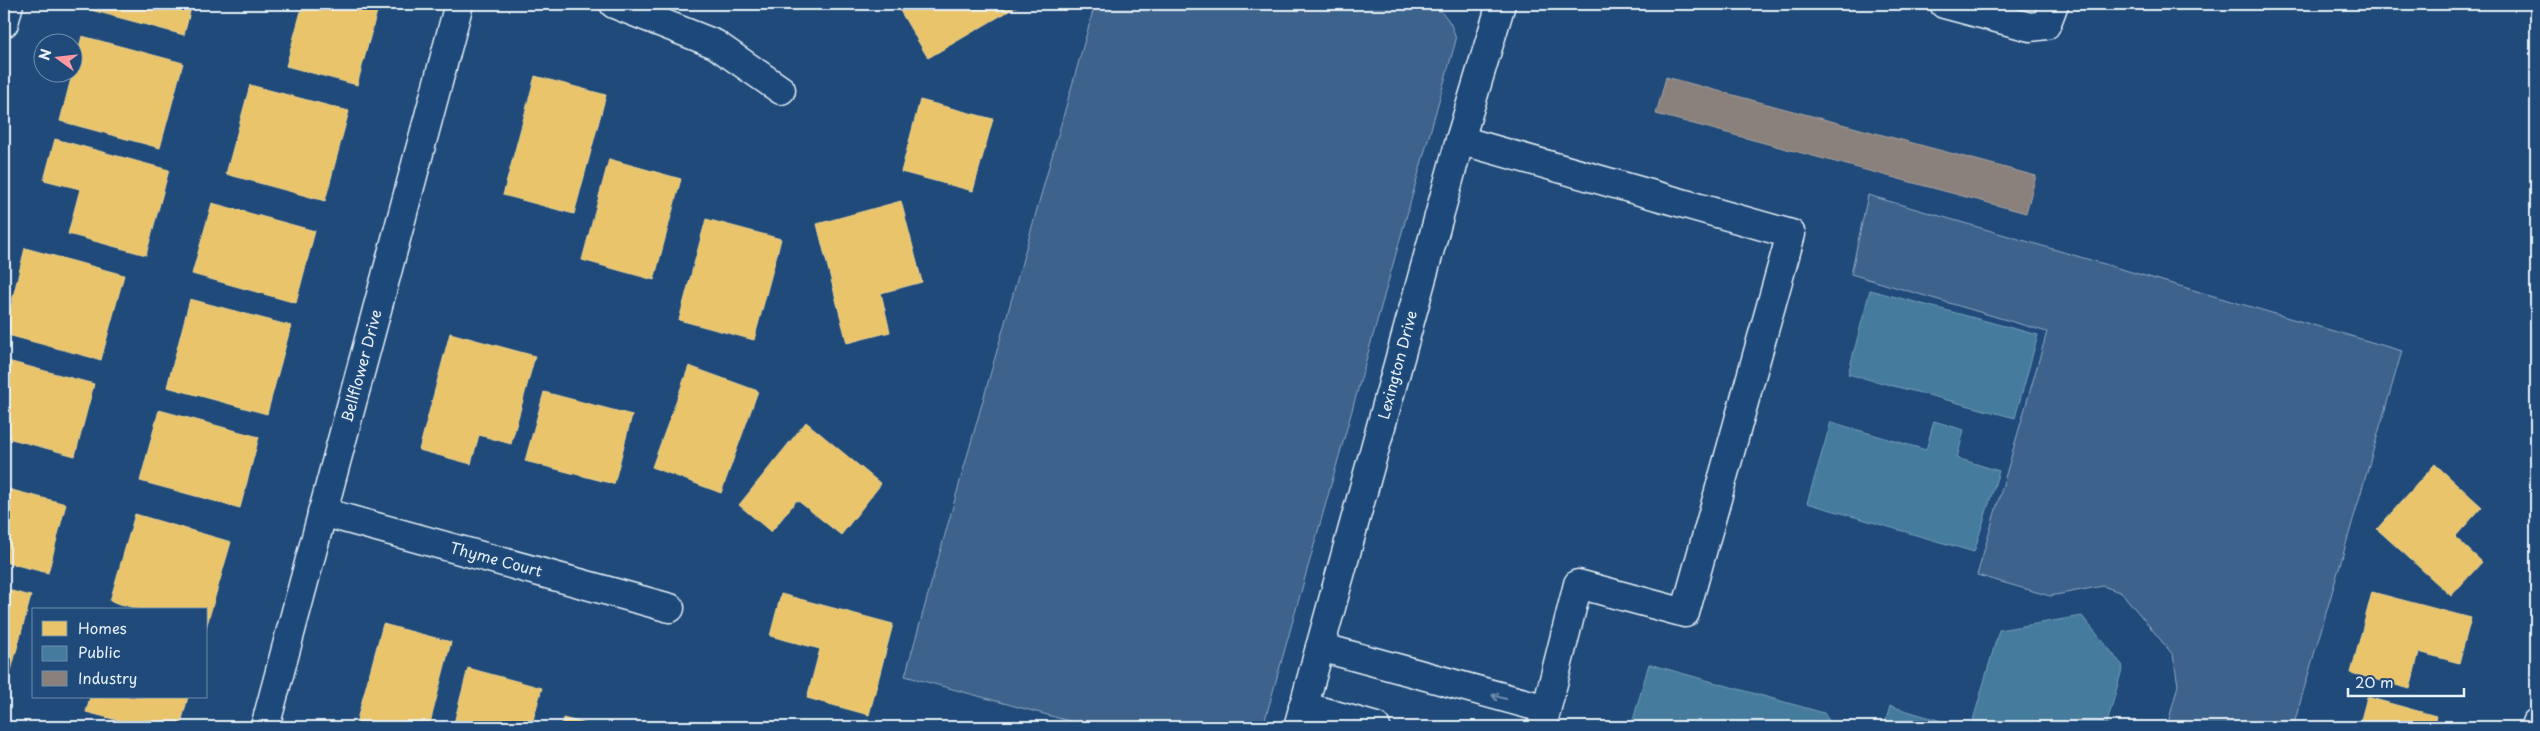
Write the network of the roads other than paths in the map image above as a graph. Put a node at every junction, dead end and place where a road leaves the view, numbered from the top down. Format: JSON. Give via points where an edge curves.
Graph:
{"nodes":[{"id":1,"x":9,"y":4,"type":"edge"},
{"id":2,"x":459,"y":4,"type":"edge"},
{"id":3,"x":614,"y":4,"type":"edge"},
{"id":4,"x":1501,"y":4,"type":"edge"},
{"id":5,"x":1944,"y":4,"type":"edge"},
{"id":6,"x":2054,"y":4,"type":"edge"},
{"id":7,"x":4,"y":23,"type":"edge"},
{"id":8,"x":781,"y":90,"type":"dead end"},
{"id":9,"x":1460,"y":140,"type":"junction"},
{"id":10,"x":322,"y":512,"type":"junction"},
{"id":11,"x":670,"y":608,"type":"dead end"},
{"id":12,"x":1320,"y":647,"type":"junction"},
{"id":13,"x":1301,"y":717,"type":"edge"},
{"id":14,"x":1544,"y":718,"type":"edge"},
{"id":15,"x":2536,"y":723,"type":"edge"},
{"id":16,"x":265,"y":727,"type":"edge"},
{"id":17,"x":1376,"y":727,"type":"edge"},
{"id":18,"x":2535,"y":727,"type":"edge"}],
"edges":[{"from":1,"to":7,"type":"street"},
{"from":2,"to":10,"type":"street","name":"Bellflower Drive"},
{"from":3,"to":8,"type":"street","via":[[715,44]]},
{"from":4,"to":9,"type":"street","name":"Lexington Drive"},
{"from":5,"to":6,"type":"street","via":[[2030,27],[2046,25]]},
{"from":9,"to":12,"type":"street","name":"Lexington Drive"},
{"from":9,"to":14,"type":"street","via":[[1791,234],[1686,613],[1578,584]]},
{"from":10,"to":11,"type":"street","name":"Thyme Court"},
{"from":10,"to":16,"type":"street","name":"Bellflower Drive"},
{"from":12,"to":13,"type":"street","name":"Lexington Drive"},
{"from":14,"to":12,"type":"street","one_way":true},
{"from":13,"to":17,"type":"street"},
{"from":15,"to":18,"type":"street"}]}
